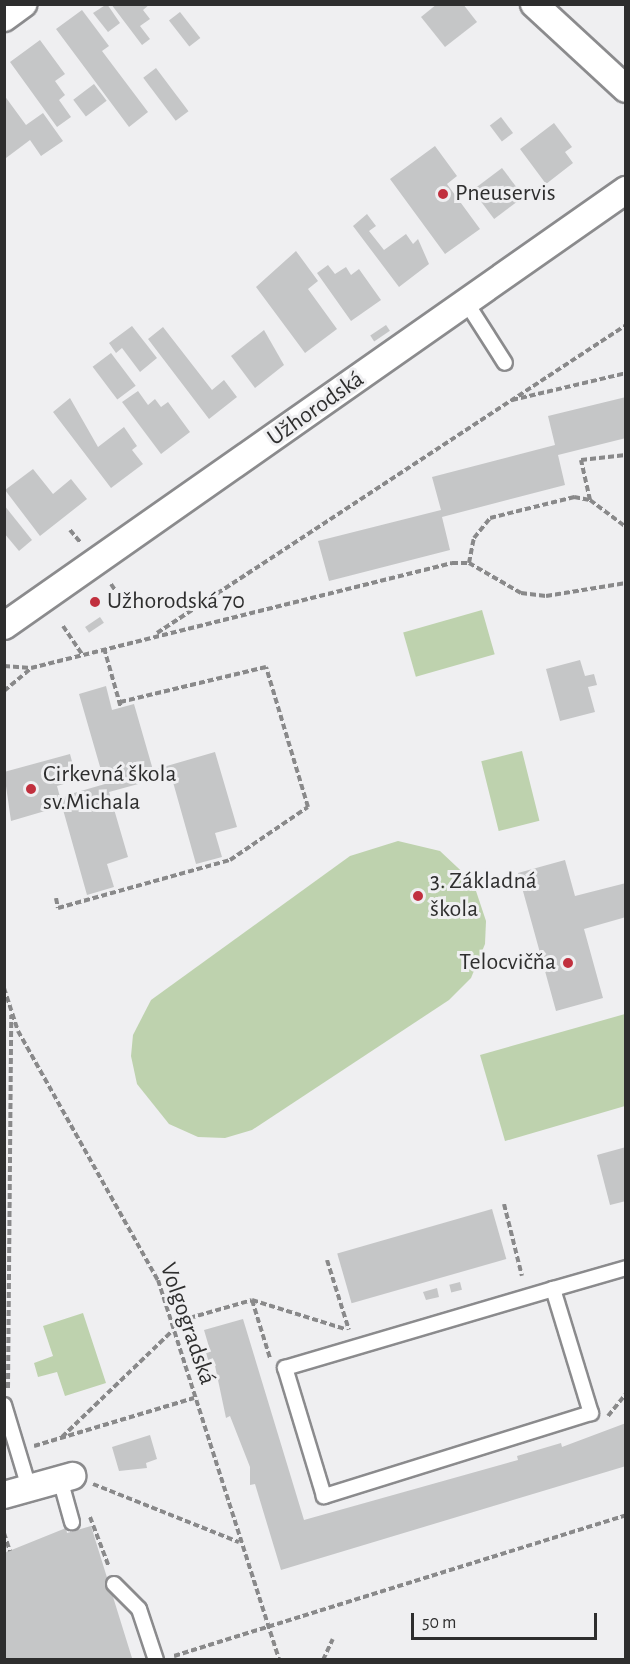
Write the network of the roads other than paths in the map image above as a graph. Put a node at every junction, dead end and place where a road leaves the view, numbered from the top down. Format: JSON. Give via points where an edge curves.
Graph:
{"nodes":[{"id":1,"x":534,"y":4,"type":"edge"},
{"id":2,"x":626,"y":88,"type":"edge"},
{"id":3,"x":626,"y":190,"type":"edge"},
{"id":4,"x":466,"y":302,"type":"junction"},
{"id":5,"x":505,"y":363,"type":"dead end"},
{"id":6,"x":4,"y":626,"type":"edge"},
{"id":7,"x":626,"y":1268,"type":"edge"},
{"id":8,"x":553,"y":1289,"type":"junction"},
{"id":9,"x":6,"y":1411,"type":"edge"},
{"id":10,"x":66,"y":1478,"type":"joint"},
{"id":11,"x":29,"y":1488,"type":"junction"},
{"id":12,"x":4,"y":1495,"type":"edge"},
{"id":13,"x":72,"y":1522,"type":"dead end"},
{"id":14,"x":114,"y":1584,"type":"dead end"},
{"id":15,"x":156,"y":1659,"type":"edge"}],
"edges":[{"from":1,"to":2,"type":"street"},
{"from":3,"to":4,"type":"street","name":"Užhorodská"},
{"from":4,"to":5,"type":"lane"},
{"from":4,"to":6,"type":"street","name":"Užhorodská"},
{"from":7,"to":8,"type":"lane"},
{"from":8,"to":8,"type":"lane","via":[[285,1368],[324,1496],[591,1413]]},
{"from":9,"to":11,"type":"lane"},
{"from":10,"to":11,"type":"street"},
{"from":10,"to":13,"type":"lane"},
{"from":11,"to":12,"type":"street"},
{"from":14,"to":15,"type":"lane","via":[[139,1609]]}]}
